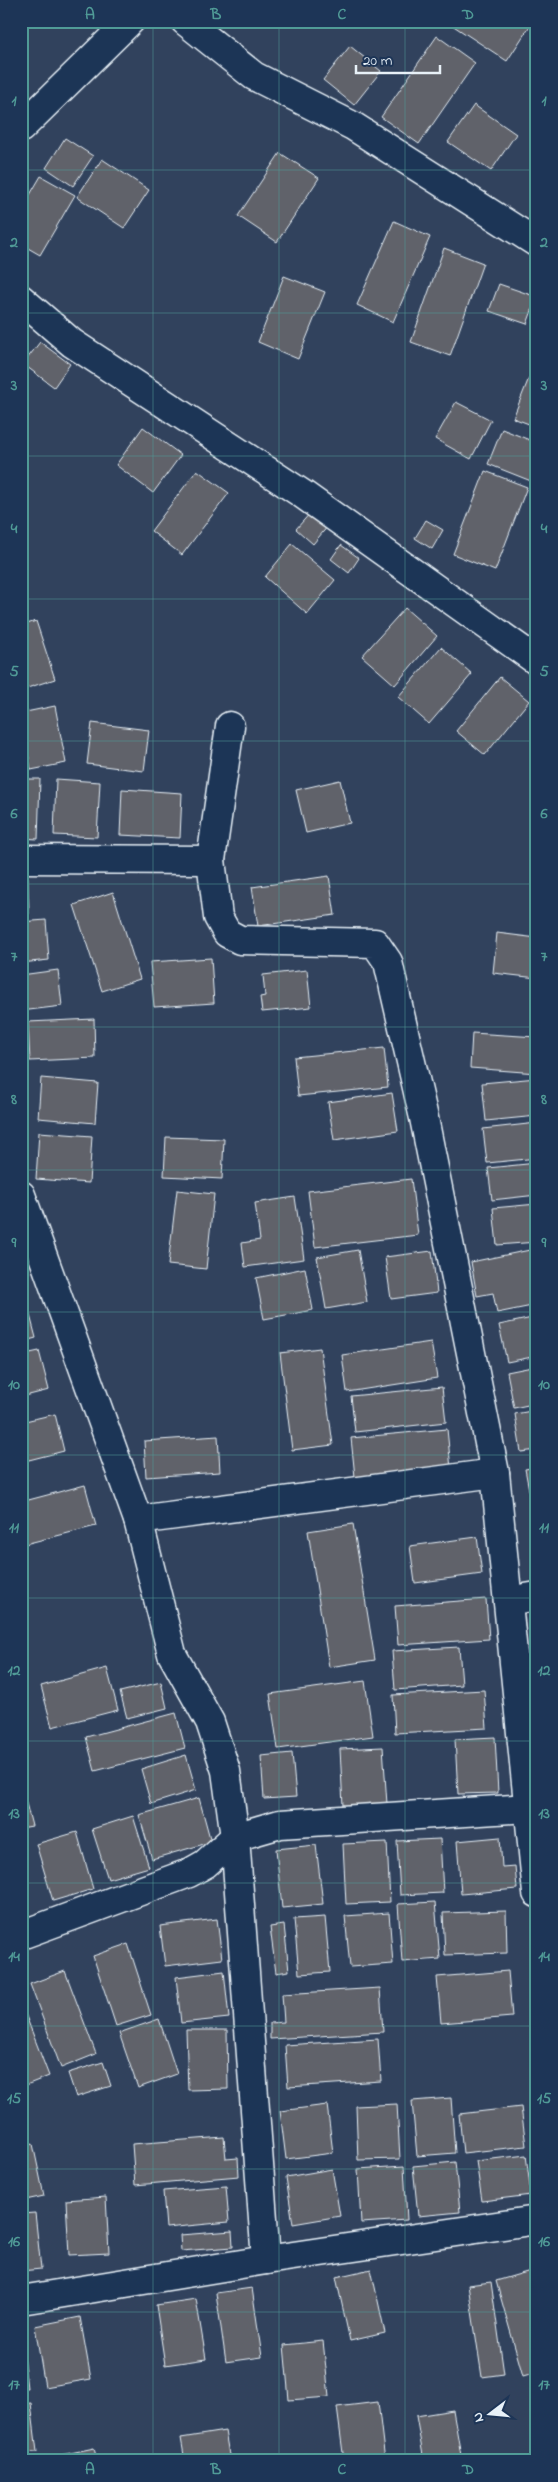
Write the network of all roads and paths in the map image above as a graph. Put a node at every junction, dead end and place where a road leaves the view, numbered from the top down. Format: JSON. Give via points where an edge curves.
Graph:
{"nodes":[{"id":1,"x":130,"y":21,"type":"edge"},
{"id":2,"x":185,"y":21,"type":"edge"},
{"id":3,"x":21,"y":128,"type":"edge"},
{"id":4,"x":537,"y":242,"type":"edge"},
{"id":5,"x":21,"y":299,"type":"edge"},
{"id":6,"x":537,"y":661,"type":"edge"},
{"id":7,"x":230,"y":726,"type":"dead end"},
{"id":8,"x":21,"y":859,"type":"edge"},
{"id":9,"x":212,"y":860,"type":"junction"},
{"id":10,"x":21,"y":1195,"type":"edge"},
{"id":11,"x":495,"y":1473,"type":"junction"},
{"id":12,"x":138,"y":1520,"type":"junction"},
{"id":13,"x":537,"y":1596,"type":"edge"},
{"id":14,"x":508,"y":1601,"type":"junction"},
{"id":15,"x":528,"y":1808,"type":"junction"},
{"id":16,"x":235,"y":1837,"type":"junction"},
{"id":17,"x":537,"y":1893,"type":"edge"},
{"id":18,"x":21,"y":1935,"type":"edge"},
{"id":19,"x":537,"y":2220,"type":"edge"},
{"id":20,"x":266,"y":2260,"type":"junction"},
{"id":21,"x":21,"y":2300,"type":"edge"}],
"edges":[{"from":1,"to":3,"type":"street"},
{"from":2,"to":4,"type":"street","via":[[254,76],[353,126]]},
{"from":5,"to":6,"type":"street","via":[[72,342],[301,492]]},
{"from":7,"to":9,"type":"street"},
{"from":8,"to":9,"type":"street"},
{"from":9,"to":11,"type":"street","via":[[218,917],[227,933],[240,940],[375,943],[388,962],[424,1118]]},
{"from":10,"to":12,"type":"street"},
{"from":11,"to":12,"type":"street"},
{"from":11,"to":14,"type":"street"},
{"from":12,"to":16,"type":"street","via":[[172,1654],[210,1722],[226,1772]]},
{"from":13,"to":14,"type":"street"},
{"from":14,"to":15,"type":"street"},
{"from":15,"to":16,"type":"street","via":[[280,1824]]},
{"from":15,"to":17,"type":"street"},
{"from":16,"to":18,"type":"street","via":[[205,1864],[189,1873]]},
{"from":16,"to":20,"type":"street"},
{"from":19,"to":20,"type":"street"},
{"from":20,"to":21,"type":"street"}]}
